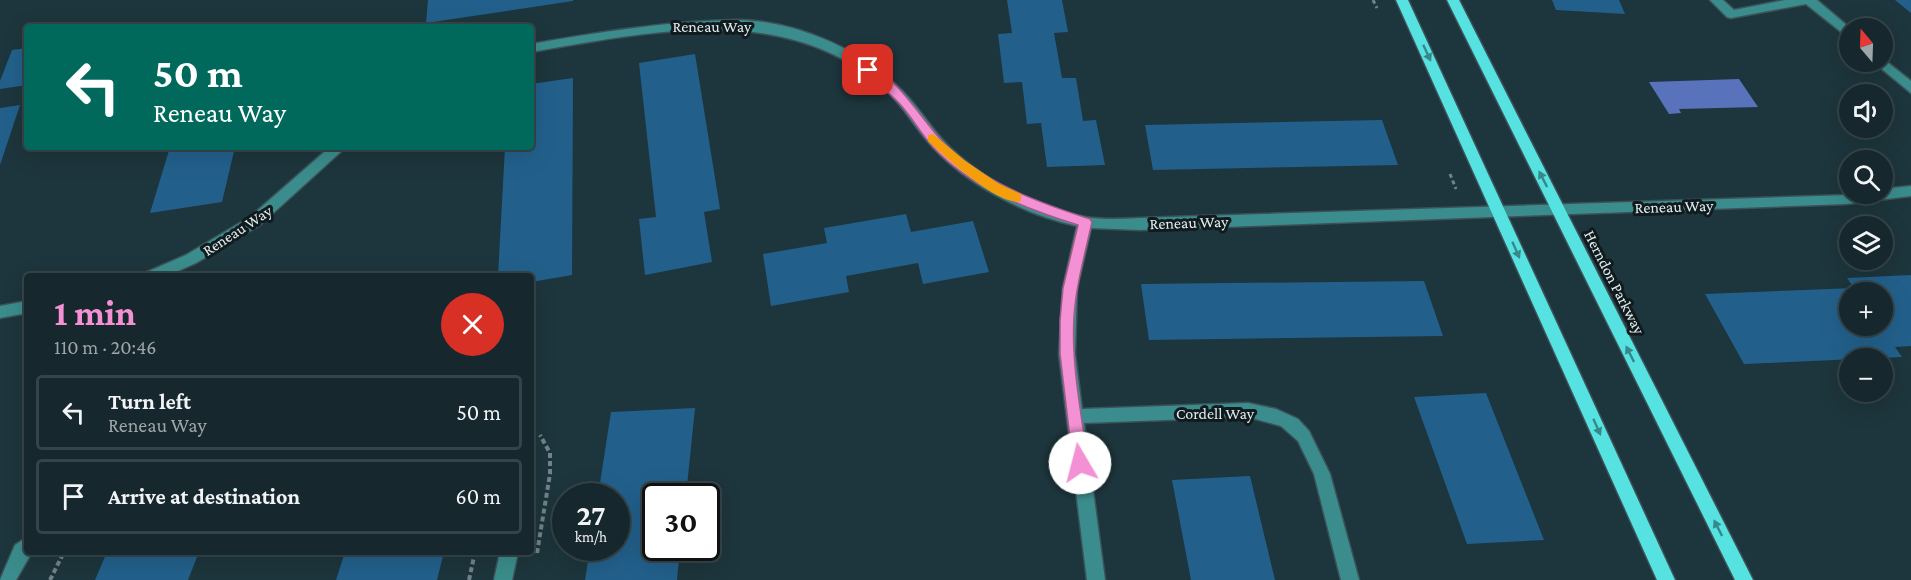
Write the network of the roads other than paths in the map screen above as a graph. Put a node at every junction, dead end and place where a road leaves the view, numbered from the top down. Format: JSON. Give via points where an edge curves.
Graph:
{"nodes":[{"id":1,"x":1402,"y":0,"type":"edge"},
{"id":2,"x":1454,"y":0,"type":"edge"},
{"id":3,"x":1716,"y":0,"type":"edge"},
{"id":4,"x":1807,"y":0,"type":"edge"},
{"id":5,"x":1839,"y":26,"type":"edge"},
{"id":6,"x":534,"y":48,"type":"edge"},
{"id":7,"x":1893,"y":72,"type":"edge"},
{"id":8,"x":1911,"y":88,"type":"edge"},
{"id":9,"x":336,"y":150,"type":"edge"},
{"id":10,"x":1911,"y":191,"type":"edge"},
{"id":11,"x":1559,"y":210,"type":"junction"},
{"id":12,"x":1499,"y":211,"type":"junction"},
{"id":13,"x":1085,"y":222,"type":"junction"},
{"id":14,"x":160,"y":273,"type":"edge"},
{"id":15,"x":24,"y":308,"type":"edge"},
{"id":16,"x":0,"y":312,"type":"edge"},
{"id":17,"x":1074,"y":416,"type":"junction"},
{"id":18,"x":24,"y":548,"type":"edge"},
{"id":19,"x":507,"y":555,"type":"edge"},
{"id":20,"x":7,"y":580,"type":"edge"},
{"id":21,"x":503,"y":580,"type":"edge"},
{"id":22,"x":1096,"y":580,"type":"edge"},
{"id":23,"x":1350,"y":580,"type":"edge"},
{"id":24,"x":1666,"y":580,"type":"edge"},
{"id":25,"x":1744,"y":580,"type":"edge"}],
"edges":[{"from":1,"to":12,"type":"main road","one_way":true},
{"from":11,"to":2,"type":"main road","name":"Herndon Parkway","one_way":true},
{"from":3,"to":4,"type":"street","via":[[1731,14]]},
{"from":4,"to":5,"type":"street"},
{"from":6,"to":13,"type":"street","name":"Reneau Way","via":[[676,26],[738,24],[764,26],[794,35],[844,55],[886,83],[937,144],[994,187]]},
{"from":7,"to":8,"type":"street"},
{"from":9,"to":14,"type":"street","name":"Reneau Way","via":[[255,221]]},
{"from":10,"to":11,"type":"street","name":"Reneau Way","via":[[1846,199]]},
{"from":11,"to":12,"type":"street","name":"Reneau Way"},
{"from":25,"to":11,"type":"main road","name":"Herndon Parkway","one_way":true},
{"from":12,"to":13,"type":"street","name":"Reneau Way","via":[[1140,224]]},
{"from":12,"to":24,"type":"main road","one_way":true},
{"from":13,"to":17,"type":"street","via":[[1067,320]]},
{"from":15,"to":16,"type":"street"},
{"from":17,"to":22,"type":"street"},
{"from":17,"to":23,"type":"street","name":"Cordell Way","via":[[1248,410],[1291,423],[1307,438],[1317,458]]},
{"from":18,"to":20,"type":"street"},
{"from":19,"to":21,"type":"street"}]}
